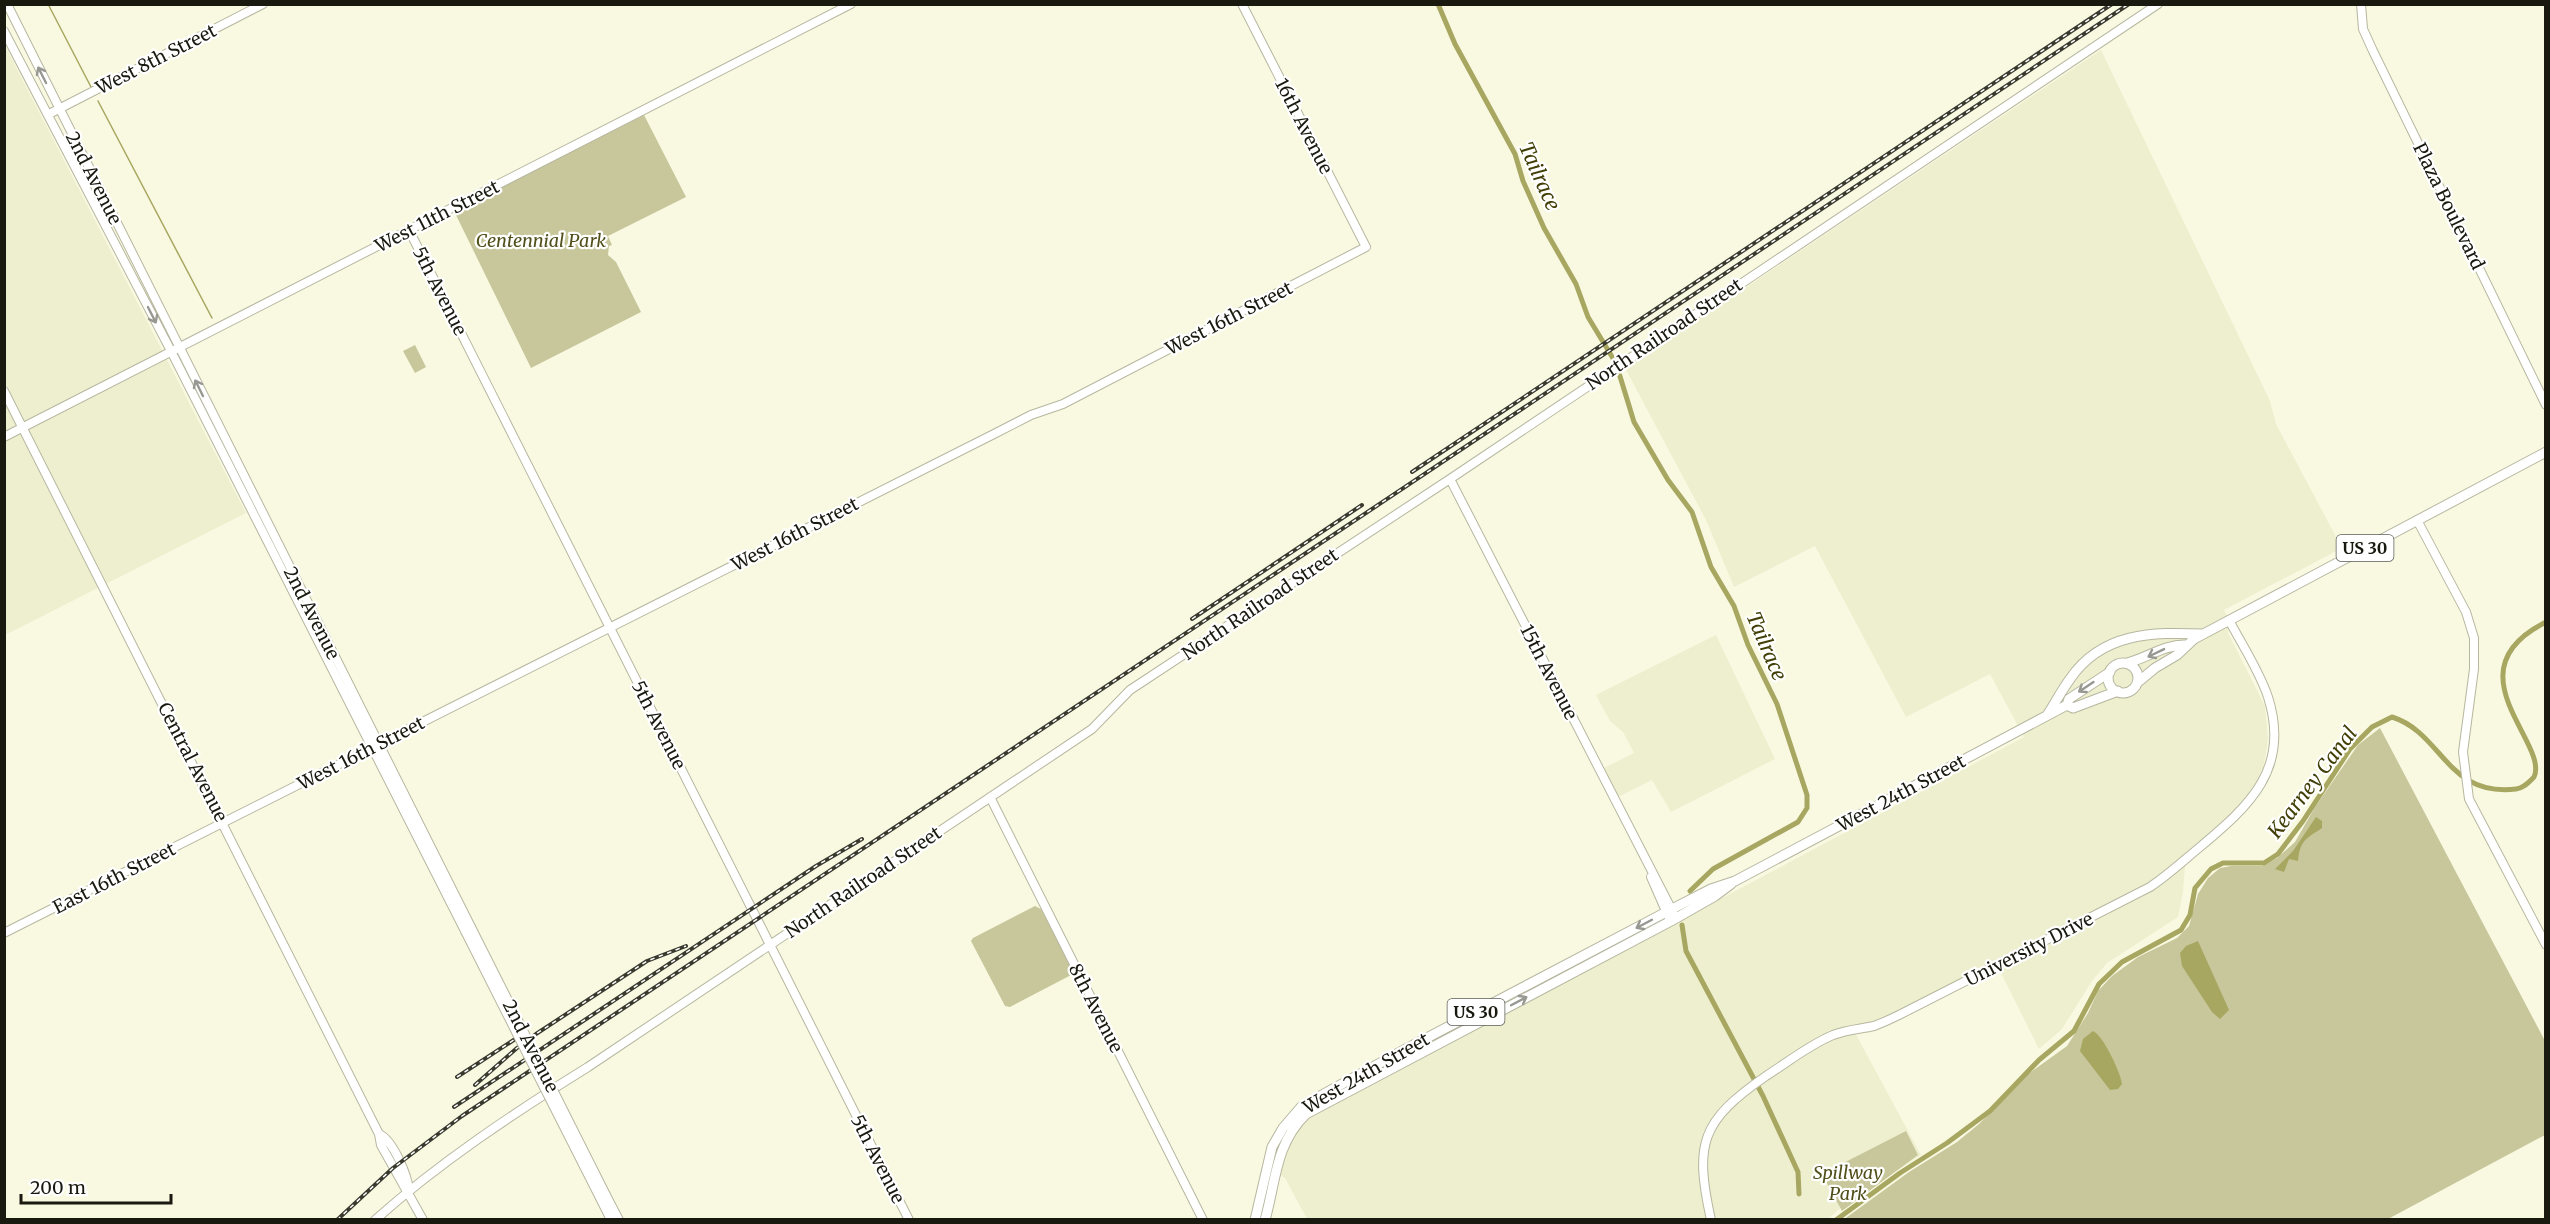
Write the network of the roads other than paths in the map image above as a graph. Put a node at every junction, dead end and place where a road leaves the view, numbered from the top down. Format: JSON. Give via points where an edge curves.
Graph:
{"nodes":[{"id":1,"x":7,"y":4,"type":"edge"},
{"id":2,"x":263,"y":4,"type":"edge"},
{"id":3,"x":851,"y":4,"type":"edge"},
{"id":4,"x":1242,"y":4,"type":"edge"},
{"id":5,"x":2158,"y":4,"type":"edge"},
{"id":6,"x":2361,"y":4,"type":"edge"},
{"id":7,"x":4,"y":31,"type":"edge"},
{"id":8,"x":59,"y":109,"type":"junction"},
{"id":9,"x":49,"y":114,"type":"junction"},
{"id":10,"x":409,"y":230,"type":"junction"},
{"id":11,"x":1366,"y":247,"type":"joint"},
{"id":12,"x":175,"y":349,"type":"junction"},
{"id":13,"x":4,"y":391,"type":"edge"},
{"id":14,"x":2546,"y":405,"type":"edge"},
{"id":15,"x":22,"y":427,"type":"junction"},
{"id":16,"x":4,"y":437,"type":"edge"},
{"id":17,"x":2546,"y":452,"type":"edge"},
{"id":18,"x":1450,"y":479,"type":"junction"},
{"id":19,"x":2417,"y":520,"type":"junction"},
{"id":20,"x":2229,"y":620,"type":"junction"},
{"id":21,"x":610,"y":627,"type":"junction"},
{"id":22,"x":2203,"y":634,"type":"junction"},
{"id":23,"x":2186,"y":645,"type":"junction"},
{"id":24,"x":2127,"y":663,"type":"junction"},
{"id":25,"x":2110,"y":672,"type":"junction"},
{"id":26,"x":2137,"y":683,"type":"junction"},
{"id":27,"x":2118,"y":691,"type":"junction"},
{"id":28,"x":2067,"y":705,"type":"junction"},
{"id":29,"x":2047,"y":716,"type":"junction"},
{"id":30,"x":375,"y":746,"type":"junction"},
{"id":31,"x":990,"y":797,"type":"junction"},
{"id":32,"x":224,"y":822,"type":"junction"},
{"id":33,"x":1671,"y":915,"type":"junction"},
{"id":34,"x":4,"y":933,"type":"edge"},
{"id":35,"x":770,"y":944,"type":"junction"},
{"id":36,"x":2546,"y":945,"type":"edge"},
{"id":37,"x":1267,"y":1168,"type":"junction"},
{"id":38,"x":1271,"y":1190,"type":"junction"},
{"id":39,"x":409,"y":1191,"type":"junction"},
{"id":40,"x":603,"y":1197,"type":"junction"},
{"id":41,"x":375,"y":1220,"type":"edge"},
{"id":42,"x":423,"y":1220,"type":"edge"},
{"id":43,"x":611,"y":1220,"type":"edge"},
{"id":44,"x":619,"y":1220,"type":"edge"},
{"id":45,"x":909,"y":1220,"type":"edge"},
{"id":46,"x":1203,"y":1220,"type":"edge"},
{"id":47,"x":1255,"y":1220,"type":"edge"},
{"id":48,"x":1265,"y":1220,"type":"edge"},
{"id":49,"x":1711,"y":1220,"type":"edge"}],
"edges":[{"from":8,"to":1,"type":"street","name":"2nd Avenue","one_way":true},
{"from":2,"to":8,"type":"street","name":"West 8th Street"},
{"from":3,"to":10,"type":"street","name":"West 11th Street"},
{"from":4,"to":11,"type":"street","name":"16th Avenue"},
{"from":5,"to":18,"type":"street","name":"North Railroad Street"},
{"from":6,"to":14,"type":"street","name":"Plaza Boulevard","via":[[2364,29],[2373,51]]},
{"from":7,"to":9,"type":"street","name":"2nd Avenue"},
{"from":8,"to":9,"type":"street","name":"West 8th Street"},
{"from":8,"to":12,"type":"street","name":"2nd Avenue"},
{"from":9,"to":12,"type":"street","name":"2nd Avenue","one_way":true},
{"from":10,"to":12,"type":"street","name":"West 11th Street"},
{"from":10,"to":21,"type":"street","name":"5th Avenue"},
{"from":11,"to":21,"type":"street","name":"West 16th Street","via":[[1064,404],[1031,415]]},
{"from":12,"to":15,"type":"street","name":"West 11th Street"},
{"from":12,"to":30,"type":"street","name":"2nd Avenue"},
{"from":13,"to":15,"type":"street","name":"Central Avenue"},
{"from":15,"to":16,"type":"street","name":"West 11th Street"},
{"from":15,"to":32,"type":"street","name":"Central Avenue"},
{"from":17,"to":19,"type":"main road","number":"US 30"},
{"from":18,"to":31,"type":"street","name":"North Railroad Street","via":[[1130,690],[1092,729]]},
{"from":18,"to":33,"type":"street","name":"15th Avenue"},
{"from":19,"to":20,"type":"main road","number":"US 30"},
{"from":19,"to":36,"type":"street","via":[[2466,612],[2474,638],[2463,752],[2473,810]]},
{"from":20,"to":22,"type":"main road","number":"US 30"},
{"from":20,"to":49,"type":"street","name":"University Drive","via":[[2265,689],[2274,733],[2263,780],[2236,817],[2150,887],[1899,1015],[1818,1042],[1749,1087],[1723,1110],[1706,1140],[1702,1180]]},
{"from":21,"to":30,"type":"street","name":"West 16th Street"},
{"from":21,"to":35,"type":"street","name":"5th Avenue"},
{"from":22,"to":23,"type":"main road","number":"US 30"},
{"from":22,"to":29,"type":"main road","via":[[2146,633],[2108,646],[2077,670]]},
{"from":23,"to":24,"type":"main road","number":"US 30","one_way":true,"via":[[2173,644],[2145,659]]},
{"from":23,"to":26,"type":"main road","number":"US 30"},
{"from":24,"to":25,"type":"main road","number":"US 30"},
{"from":24,"to":26,"type":"main road","via":[[2136,671]]},
{"from":25,"to":27,"type":"main road","via":[[2110,684]]},
{"from":25,"to":28,"type":"main road","name":"West 24th Street","number":"US 30","one_way":true,"via":[[2069,699]]},
{"from":26,"to":27,"type":"main road","number":"US 30","via":[[2128,692]]},
{"from":27,"to":28,"type":"main road","name":"West 24th Street","number":"US 30","via":[[2073,708]]},
{"from":28,"to":29,"type":"main road","name":"West 24th Street","number":"US 30"},
{"from":29,"to":33,"type":"main road","name":"West 24th Street","number":"US 30","via":[[1735,881],[1711,889]]},
{"from":30,"to":32,"type":"street","name":"West 16th Street"},
{"from":30,"to":40,"type":"street","name":"2nd Avenue","bridge":true},
{"from":31,"to":35,"type":"street","name":"North Railroad Street"},
{"from":31,"to":46,"type":"street","name":"8th Avenue"},
{"from":32,"to":34,"type":"street","name":"East 16th Street"},
{"from":32,"to":39,"type":"street","name":"Central Avenue","via":[[379,1134],[386,1138],[407,1177]]},
{"from":33,"to":37,"type":"main road","name":"West 24th Street","number":"US 30","one_way":true,"via":[[1302,1106],[1277,1137]]},
{"from":38,"to":33,"type":"main road","name":"West 24th Street","number":"US 30","one_way":true,"via":[[1288,1135],[1316,1108]]},
{"from":35,"to":39,"type":"street","name":"North Railroad Street","via":[[523,1108]]},
{"from":35,"to":45,"type":"street","name":"5th Avenue"},
{"from":37,"to":38,"type":"main road"},
{"from":37,"to":47,"type":"main road","name":"West 24th Street","number":"US 30"},
{"from":38,"to":48,"type":"main road","number":"US 30"},
{"from":39,"to":41,"type":"street","name":"North Railroad Street"},
{"from":39,"to":42,"type":"street","name":"Central Avenue"},
{"from":40,"to":43,"type":"street","name":"2nd Avenue"},
{"from":40,"to":44,"type":"street","name":"2nd Avenue"}]}
